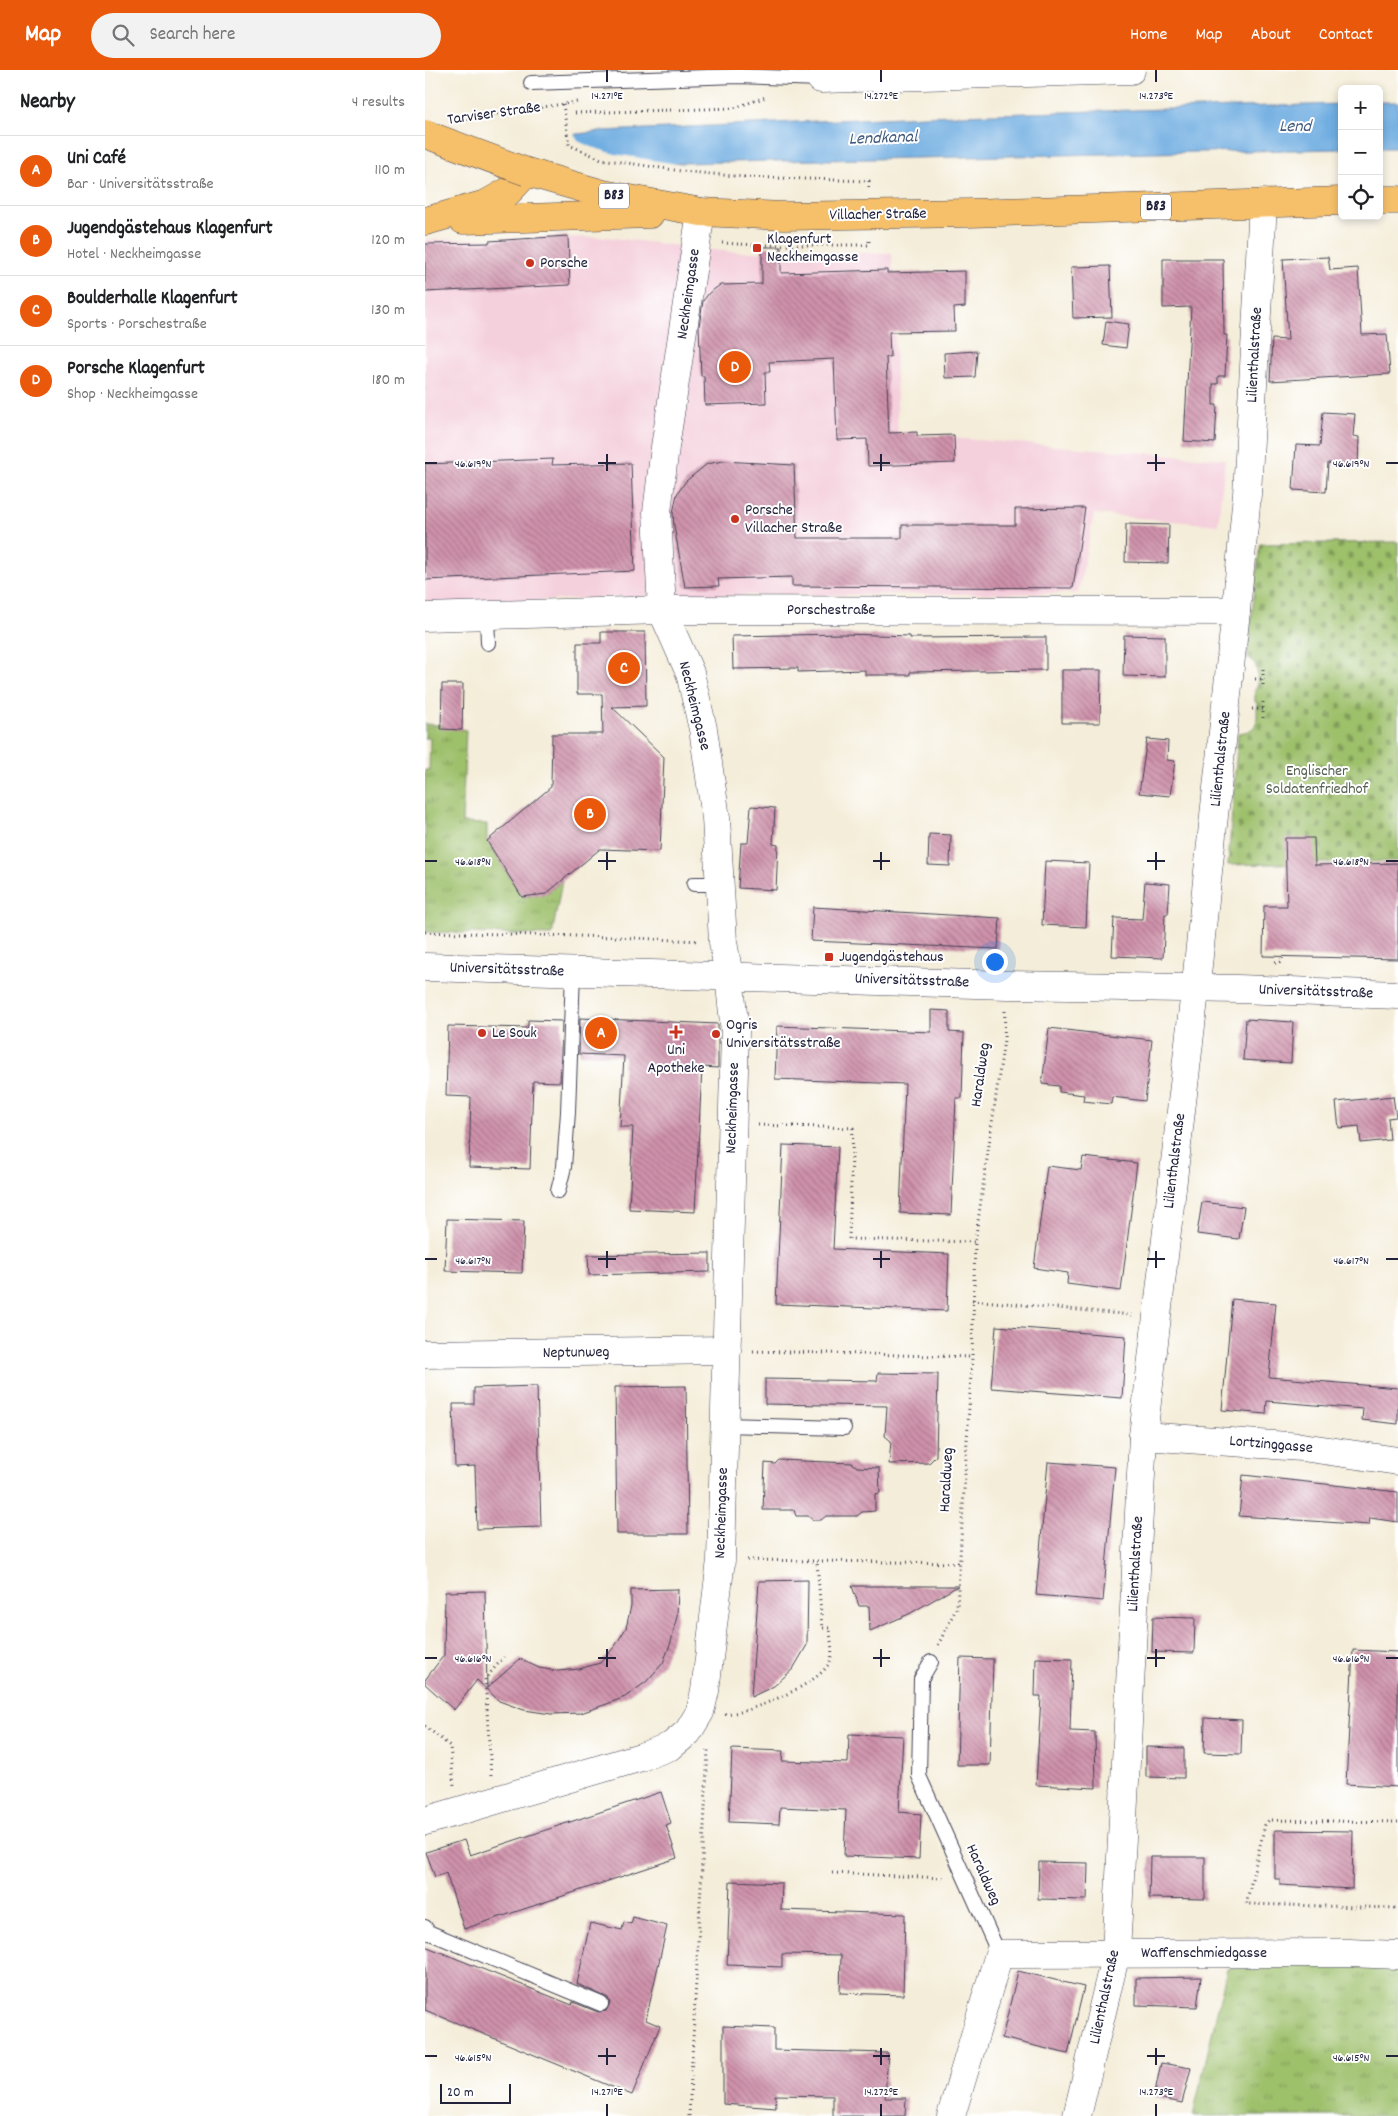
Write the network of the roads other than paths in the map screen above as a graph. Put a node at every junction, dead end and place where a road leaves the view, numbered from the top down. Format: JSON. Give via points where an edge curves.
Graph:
{"nodes":[{"id":1,"x":1131,"y":70,"type":"edge"},
{"id":2,"x":821,"y":79,"type":"joint"},
{"id":3,"x":531,"y":83,"type":"dead end"},
{"id":4,"x":425,"y":134,"type":"edge"},
{"id":5,"x":527,"y":172,"type":"junction"},
{"id":6,"x":1383,"y":200,"type":"edge"},
{"id":7,"x":1398,"y":200,"type":"edge"},
{"id":8,"x":1338,"y":201,"type":"edge"},
{"id":9,"x":1263,"y":203,"type":"junction"},
{"id":10,"x":701,"y":212,"type":"junction"},
{"id":11,"x":426,"y":221,"type":"edge"},
{"id":12,"x":662,"y":610,"type":"junction"},
{"id":13,"x":1236,"y":611,"type":"junction"},
{"id":14,"x":487,"y":616,"type":"junction"},
{"id":15,"x":425,"y":617,"type":"edge"},
{"id":16,"x":488,"y":644,"type":"dead end"},
{"id":17,"x":425,"y":967,"type":"edge"},
{"id":18,"x":573,"y":972,"type":"junction"},
{"id":19,"x":729,"y":976,"type":"junction"},
{"id":20,"x":1196,"y":988,"type":"junction"},
{"id":21,"x":1398,"y":995,"type":"edge"},
{"id":22,"x":558,"y":1191,"type":"dead end"},
{"id":23,"x":727,"y":1350,"type":"junction"},
{"id":24,"x":425,"y":1354,"type":"edge"},
{"id":25,"x":725,"y":1425,"type":"junction"},
{"id":26,"x":844,"y":1428,"type":"dead end"},
{"id":27,"x":1143,"y":1436,"type":"junction"},
{"id":28,"x":1398,"y":1461,"type":"edge"},
{"id":29,"x":931,"y":1662,"type":"road end"},
{"id":30,"x":425,"y":1821,"type":"edge"},
{"id":31,"x":425,"y":1927,"type":"edge"},
{"id":32,"x":1116,"y":1953,"type":"junction"},
{"id":33,"x":999,"y":1954,"type":"junction"},
{"id":34,"x":1398,"y":1955,"type":"edge"},
{"id":35,"x":601,"y":2004,"type":"dead end"},
{"id":36,"x":951,"y":2116,"type":"edge"},
{"id":37,"x":1077,"y":2116,"type":"edge"}],
"edges":[{"from":1,"to":2,"type":"street"},
{"from":2,"to":3,"type":"lane","via":[[738,76]]},
{"from":4,"to":5,"type":"main road","name":"Villacher Straße","number":"B83","bridge":true},
{"from":5,"to":10,"type":"main road","name":"Villacher Straße","number":"B83","via":[[603,194]]},
{"from":5,"to":11,"type":"main road","via":[[509,191],[486,204]]},
{"from":6,"to":7,"type":"main road"},
{"from":8,"to":9,"type":"main road","name":"Villacher Straße","number":"B83"},
{"from":9,"to":10,"type":"main road","name":"Villacher Straße","number":"B83","via":[[784,216]]},
{"from":9,"to":13,"type":"street","name":"Lilienthalstraße","via":[[1247,494]]},
{"from":10,"to":11,"type":"main road"},
{"from":10,"to":12,"type":"street","name":"Neckheimgasse","via":[[657,512]]},
{"from":12,"to":13,"type":"street","name":"Porschestraße"},
{"from":12,"to":14,"type":"street","name":"Porschestraße"},
{"from":12,"to":19,"type":"street","name":"Neckheimgasse","via":[[690,673],[703,729],[716,818],[707,884]]},
{"from":13,"to":20,"type":"street","name":"Lilienthalstraße"},
{"from":14,"to":15,"type":"street","name":"Porschestraße"},
{"from":14,"to":16,"type":"lane"},
{"from":17,"to":18,"type":"street","name":"Universitätsstraße"},
{"from":18,"to":19,"type":"street","name":"Universitätsstraße"},
{"from":18,"to":22,"type":"lane","via":[[568,1112],[564,1167]]},
{"from":19,"to":20,"type":"street","name":"Universitätsstraße"},
{"from":19,"to":23,"type":"street","name":"Neckheimgasse","via":[[735,1032]]},
{"from":20,"to":21,"type":"street","name":"Universitätsstraße"},
{"from":20,"to":27,"type":"street","name":"Lilienthalstraße"},
{"from":23,"to":24,"type":"street","name":"Neptunweg"},
{"from":23,"to":25,"type":"street","name":"Neckheimgasse"},
{"from":25,"to":26,"type":"lane"},
{"from":25,"to":30,"type":"street","name":"Neckheimgasse","via":[[721,1560],[705,1690],[700,1712],[688,1732],[671,1746],[641,1758]]},
{"from":27,"to":28,"type":"street","name":"Lortzinggasse","via":[[1301,1447]]},
{"from":27,"to":32,"type":"street","name":"Lilienthalstraße"},
{"from":29,"to":33,"type":"lane","name":"Haraldweg","via":[[921,1679],[919,1776]]},
{"from":31,"to":35,"type":"lane","via":[[428,1932]]},
{"from":32,"to":33,"type":"street","name":"Waffenschmiedgasse"},
{"from":32,"to":34,"type":"street","name":"Waffenschmiedgasse"},
{"from":32,"to":37,"type":"street","name":"Lilienthalstraße"},
{"from":33,"to":36,"type":"street"}]}
